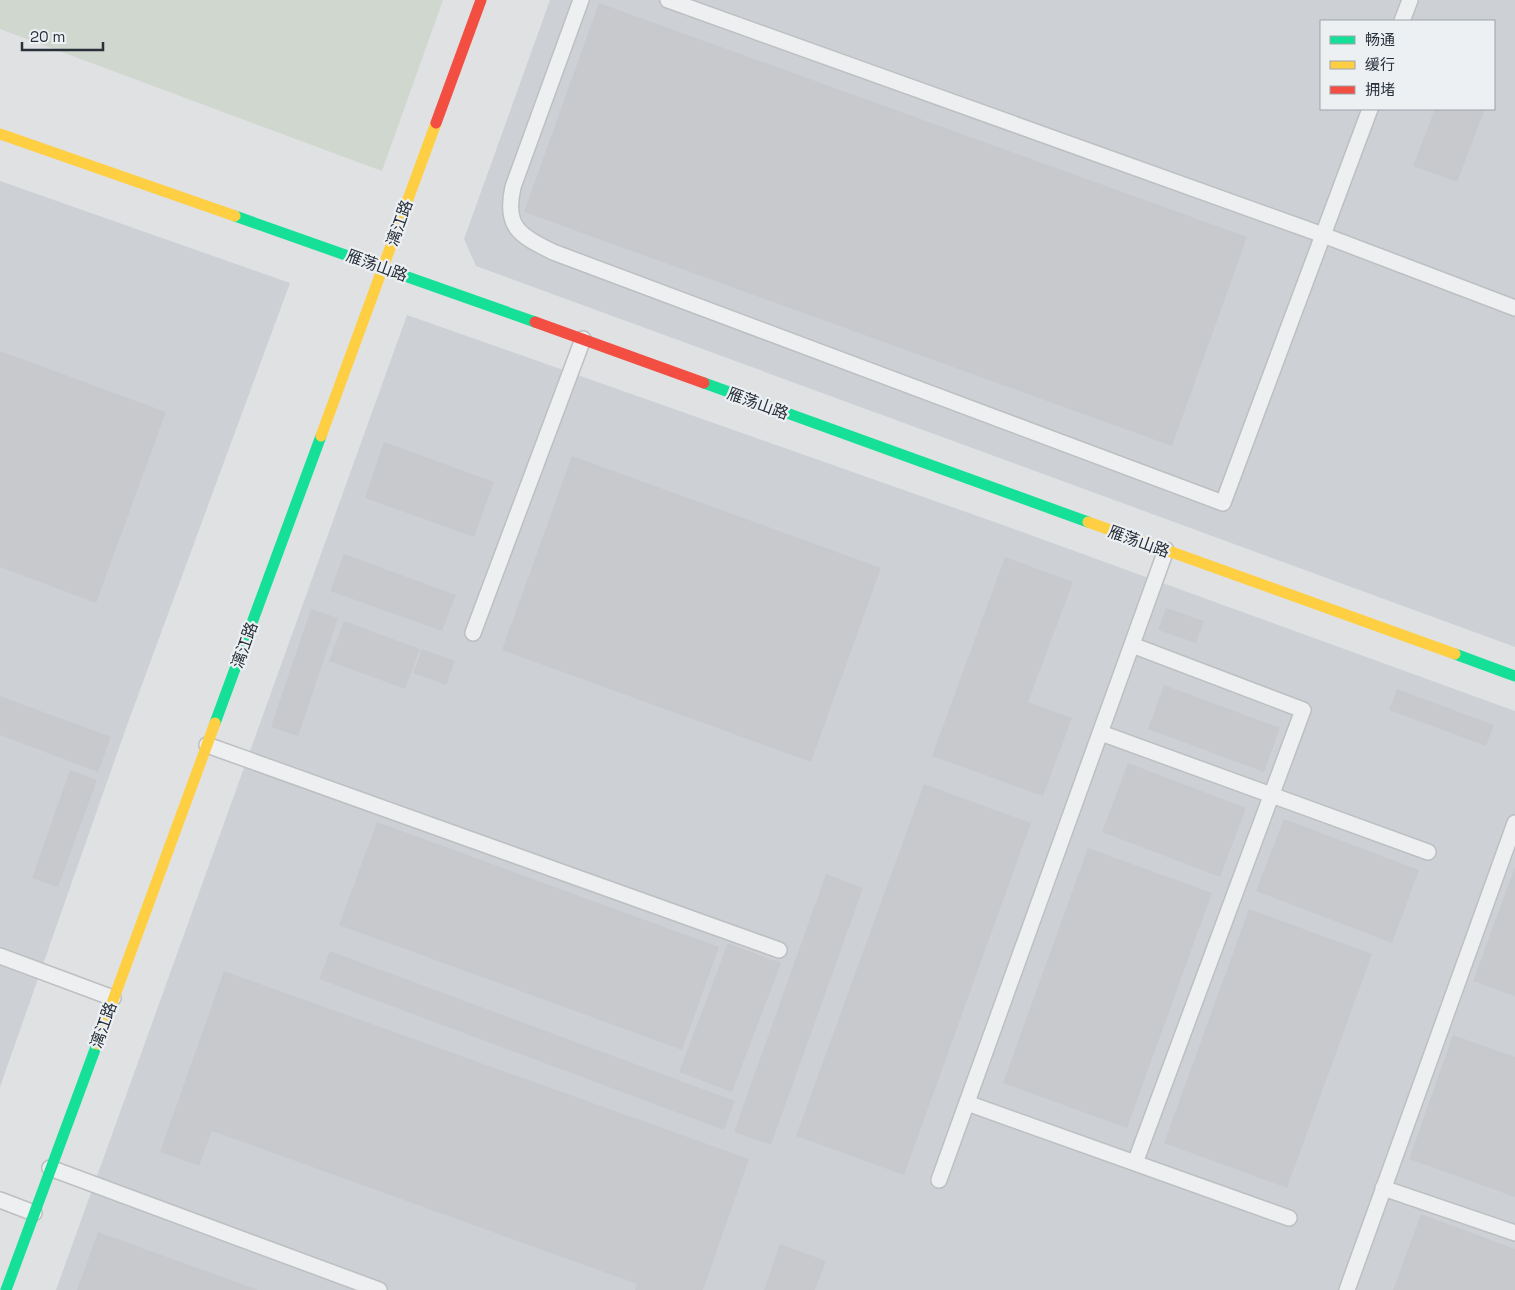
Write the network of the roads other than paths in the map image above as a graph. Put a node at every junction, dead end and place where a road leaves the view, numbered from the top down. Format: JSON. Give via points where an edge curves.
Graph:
{"nodes":[{"id":1,"x":481,"y":0,"type":"edge"},
{"id":2,"x":581,"y":0,"type":"edge"},
{"id":3,"x":668,"y":0,"type":"edge"},
{"id":4,"x":1410,"y":0,"type":"edge"},
{"id":5,"x":1402,"y":20,"type":"edge"},
{"id":6,"x":1370,"y":110,"type":"edge"},
{"id":7,"x":0,"y":134,"type":"edge"},
{"id":8,"x":1323,"y":235,"type":"junction"},
{"id":9,"x":383,"y":267,"type":"junction"},
{"id":10,"x":1515,"y":308,"type":"edge"},
{"id":11,"x":583,"y":339,"type":"junction"},
{"id":12,"x":1166,"y":550,"type":"junction"},
{"id":13,"x":473,"y":633,"type":"dead end"},
{"id":14,"x":1132,"y":645,"type":"junction"},
{"id":15,"x":1515,"y":676,"type":"edge"},
{"id":16,"x":1101,"y":733,"type":"junction"},
{"id":17,"x":207,"y":745,"type":"junction"},
{"id":18,"x":1272,"y":795,"type":"junction"},
{"id":19,"x":1515,"y":823,"type":"edge"},
{"id":20,"x":1512,"y":844,"type":"edge"},
{"id":21,"x":1428,"y":852,"type":"dead end"},
{"id":22,"x":779,"y":950,"type":"dead end"},
{"id":23,"x":0,"y":956,"type":"edge"},
{"id":24,"x":113,"y":998,"type":"junction"},
{"id":25,"x":967,"y":1104,"type":"junction"},
{"id":26,"x":1135,"y":1162,"type":"junction"},
{"id":27,"x":50,"y":1168,"type":"junction"},
{"id":28,"x":939,"y":1180,"type":"dead end"},
{"id":29,"x":1384,"y":1188,"type":"junction"},
{"id":30,"x":0,"y":1200,"type":"edge"},
{"id":31,"x":34,"y":1213,"type":"junction"},
{"id":32,"x":1289,"y":1218,"type":"dead end"},
{"id":33,"x":1515,"y":1233,"type":"edge"},
{"id":34,"x":6,"y":1290,"type":"edge"},
{"id":35,"x":379,"y":1290,"type":"edge"},
{"id":36,"x":1347,"y":1290,"type":"edge"}],
"edges":[{"from":1,"to":9,"type":"street","name":"漓江路"},
{"from":2,"to":8,"type":"lane","via":[[513,186],[509,203],[511,219],[520,233],[553,252],[1223,503]]},
{"from":3,"to":8,"type":"lane"},
{"from":4,"to":5,"type":"lane"},
{"from":6,"to":8,"type":"lane"},
{"from":7,"to":9,"type":"street","name":"雁荡山路"},
{"from":8,"to":10,"type":"lane"},
{"from":9,"to":11,"type":"street","name":"雁荡山路"},
{"from":9,"to":17,"type":"street","name":"漓江路"},
{"from":11,"to":12,"type":"street","name":"雁荡山路"},
{"from":11,"to":13,"type":"lane"},
{"from":12,"to":14,"type":"lane"},
{"from":12,"to":15,"type":"street","name":"雁荡山路"},
{"from":14,"to":16,"type":"lane"},
{"from":14,"to":18,"type":"lane","via":[[1303,710]]},
{"from":16,"to":18,"type":"lane"},
{"from":16,"to":25,"type":"lane"},
{"from":17,"to":22,"type":"lane"},
{"from":17,"to":24,"type":"street","name":"漓江路"},
{"from":18,"to":21,"type":"lane"},
{"from":18,"to":26,"type":"lane"},
{"from":19,"to":20,"type":"lane"},
{"from":20,"to":29,"type":"lane"},
{"from":23,"to":24,"type":"lane"},
{"from":24,"to":27,"type":"street","name":"漓江路"},
{"from":25,"to":26,"type":"lane"},
{"from":25,"to":28,"type":"lane"},
{"from":26,"to":32,"type":"lane"},
{"from":27,"to":31,"type":"street","name":"漓江路"},
{"from":27,"to":35,"type":"lane"},
{"from":29,"to":33,"type":"lane"},
{"from":29,"to":36,"type":"lane"},
{"from":30,"to":31,"type":"lane"},
{"from":31,"to":34,"type":"street","name":"漓江路"}]}
